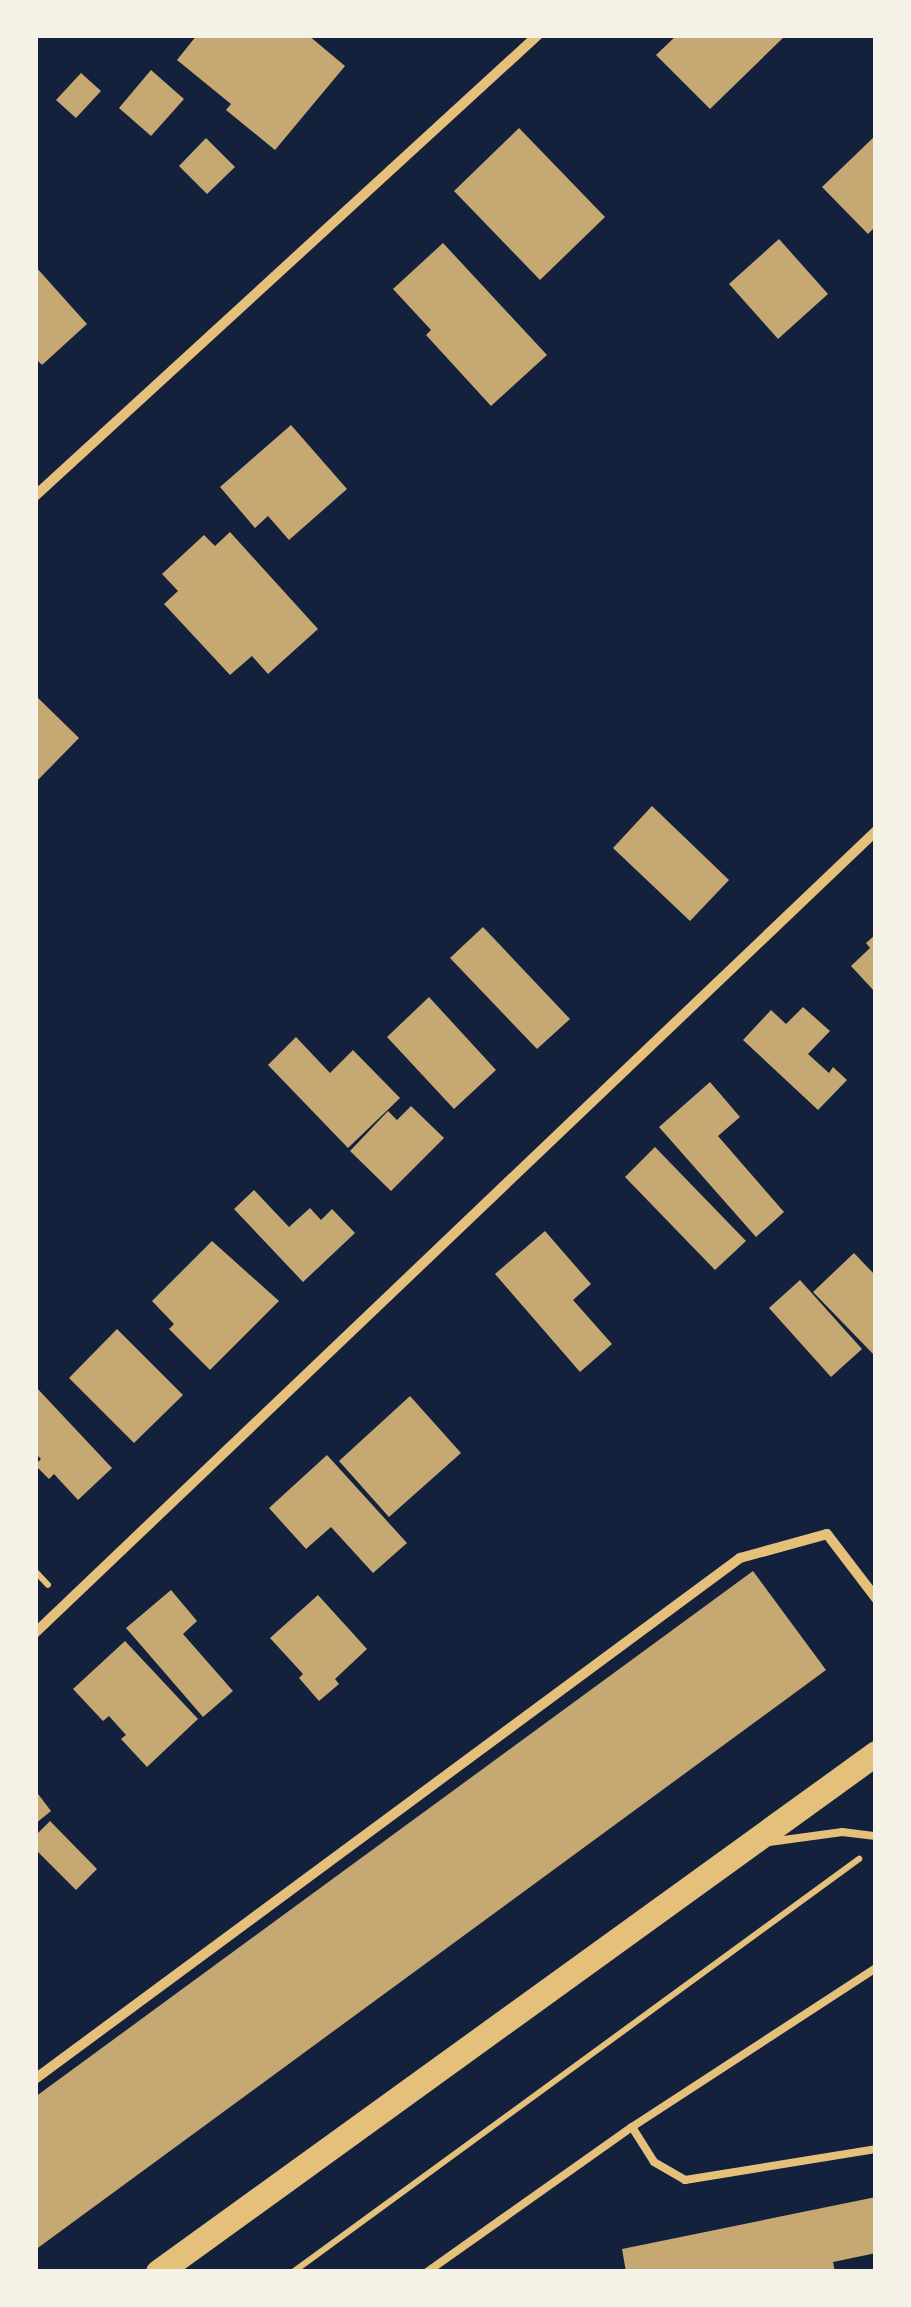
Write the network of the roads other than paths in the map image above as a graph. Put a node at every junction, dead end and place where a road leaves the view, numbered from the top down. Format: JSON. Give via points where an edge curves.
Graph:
{"nodes":[{"id":1,"x":538,"y":35,"type":"edge"},
{"id":2,"x":35,"y":496,"type":"edge"},
{"id":3,"x":876,"y":831,"type":"edge"},
{"id":4,"x":876,"y":1598,"type":"edge"},
{"id":5,"x":35,"y":1633,"type":"edge"},
{"id":6,"x":876,"y":1753,"type":"edge"},
{"id":7,"x":876,"y":1836,"type":"edge"},
{"id":8,"x":750,"y":1844,"type":"junction"},
{"id":9,"x":876,"y":1968,"type":"edge"},
{"id":10,"x":35,"y":2079,"type":"edge"},
{"id":11,"x":632,"y":2128,"type":"junction"},
{"id":12,"x":876,"y":2149,"type":"edge"},
{"id":13,"x":158,"y":2272,"type":"edge"},
{"id":14,"x":426,"y":2272,"type":"edge"}],
"edges":[{"from":1,"to":2,"type":"street"},
{"from":3,"to":5,"type":"street"},
{"from":4,"to":10,"type":"street","via":[[827,1534],[740,1558]]},
{"from":6,"to":8,"type":"main road"},
{"from":7,"to":8,"type":"lane","via":[[842,1832]]},
{"from":8,"to":13,"type":"main road"},
{"from":9,"to":11,"type":"lane"},
{"from":11,"to":12,"type":"lane","via":[[654,2162],[685,2180]]},
{"from":11,"to":14,"type":"lane"}]}
